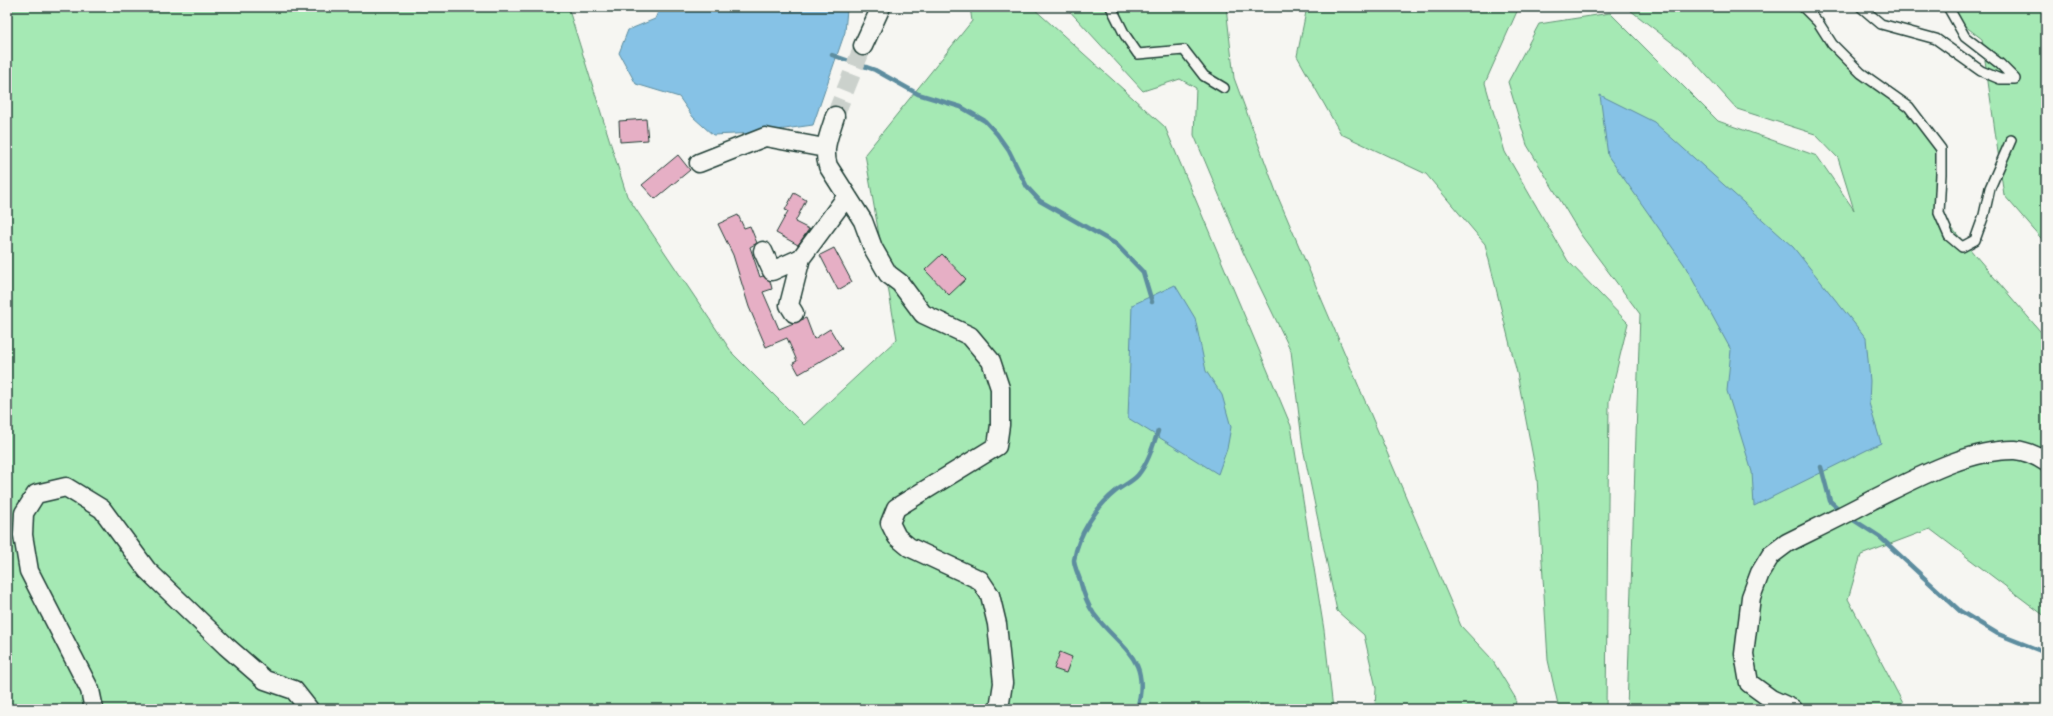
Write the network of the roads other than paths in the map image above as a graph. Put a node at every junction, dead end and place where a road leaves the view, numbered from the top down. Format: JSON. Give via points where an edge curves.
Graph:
{"nodes":[{"id":1,"x":881,"y":7,"type":"edge"},
{"id":2,"x":1111,"y":7,"type":"edge"},
{"id":3,"x":1803,"y":7,"type":"edge"},
{"id":4,"x":1861,"y":7,"type":"edge"},
{"id":5,"x":1948,"y":7,"type":"edge"},
{"id":6,"x":863,"y":46,"type":"tunnel mouth"},
{"id":7,"x":1224,"y":88,"type":"dead end"},
{"id":8,"x":835,"y":116,"type":"tunnel mouth"},
{"id":9,"x":2011,"y":140,"type":"dead end"},
{"id":10,"x":825,"y":148,"type":"junction"},
{"id":11,"x":699,"y":162,"type":"dead end"},
{"id":12,"x":847,"y":196,"type":"junction"},
{"id":13,"x":763,"y":251,"type":"dead end"},
{"id":14,"x":801,"y":258,"type":"junction"},
{"id":15,"x":794,"y":313,"type":"dead end"},
{"id":16,"x":2046,"y":462,"type":"edge"},
{"id":17,"x":94,"y":709,"type":"edge"},
{"id":18,"x":309,"y":709,"type":"edge"},
{"id":19,"x":999,"y":709,"type":"edge"},
{"id":20,"x":1793,"y":709,"type":"edge"}],
"edges":[{"from":1,"to":6,"type":"street"},
{"from":2,"to":7,"type":"lane","via":[[1138,54],[1184,50],[1204,76]]},
{"from":3,"to":9,"type":"lane","via":[[1818,22],[1832,44],[1861,73],[1908,108],[1941,149],[1939,213],[1949,236],[1962,247],[1975,240],[1990,188]]},
{"from":4,"to":5,"type":"lane","via":[[1881,24],[1936,39],[1981,71],[2000,79],[2014,79],[2000,64],[1965,37]]},
{"from":8,"to":10,"type":"street"},
{"from":10,"to":11,"type":"street","via":[[765,137]]},
{"from":10,"to":12,"type":"street","via":[[824,157],[828,166]]},
{"from":12,"to":14,"type":"street"},
{"from":12,"to":19,"type":"street","via":[[863,221],[873,248],[888,274],[900,283],[923,314],[970,336],[991,361],[1000,388],[1000,426],[996,446],[896,508],[890,523],[897,537],[909,547],[980,580],[990,595],[997,624],[1003,683]]},
{"from":13,"to":14,"type":"street","via":[[772,271]]},
{"from":14,"to":15,"type":"street","via":[[789,305]]},
{"from":16,"to":20,"type":"street","via":[[2016,450],[1989,452],[1945,466],[1787,543],[1771,555],[1760,573],[1751,597],[1744,654],[1749,683],[1771,699]]},
{"from":17,"to":18,"type":"street","via":[[90,690],[29,571],[23,535],[24,513],[36,494],[66,487],[102,509],[147,570],[226,646],[265,680],[294,690]]}]}
